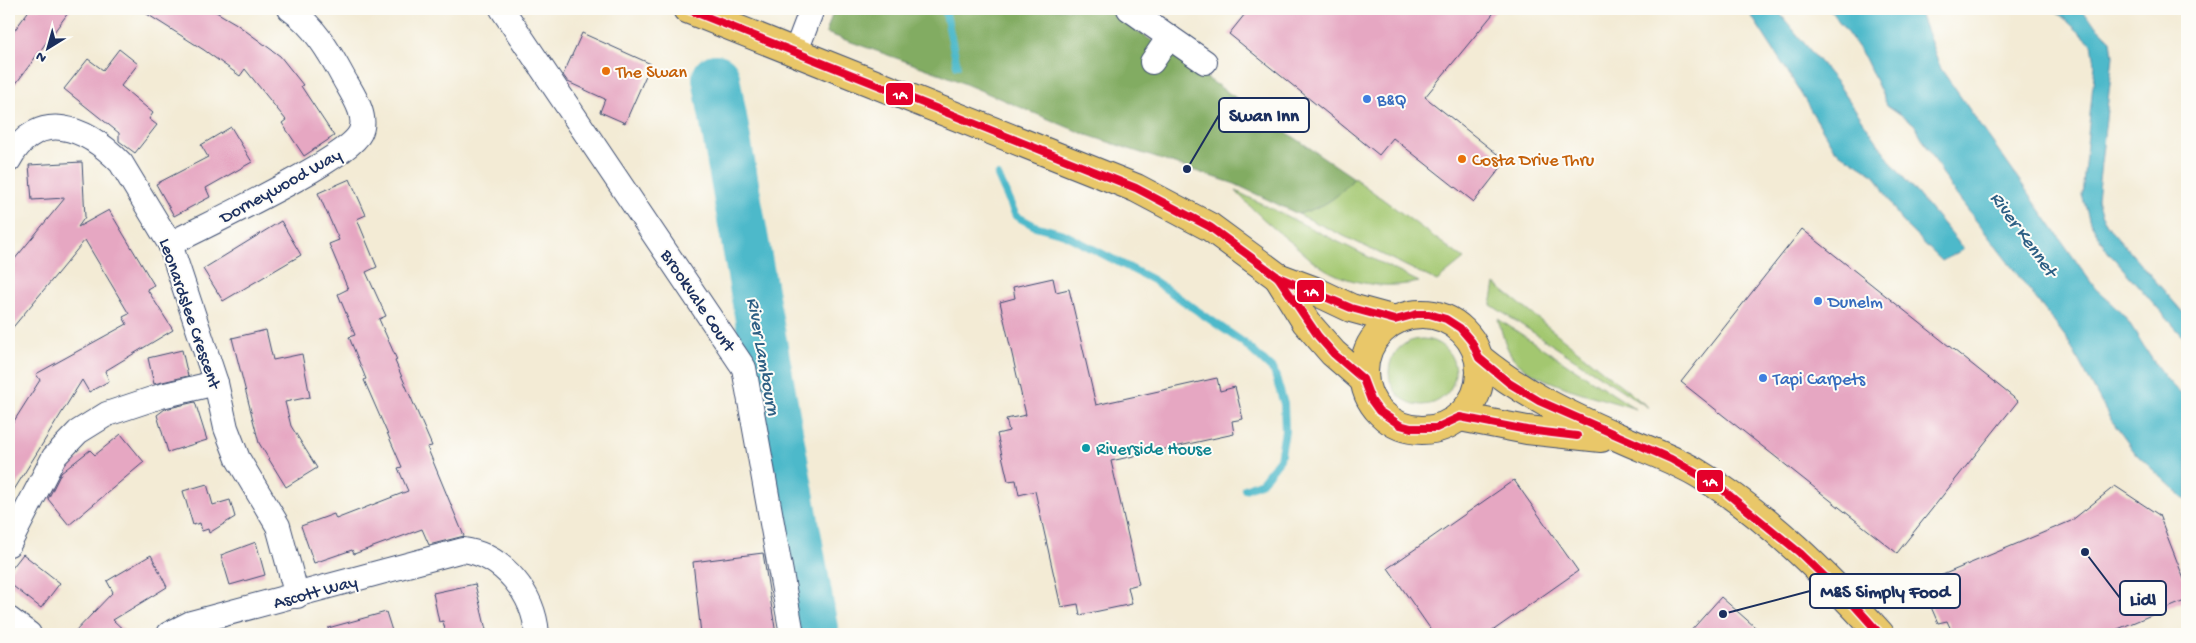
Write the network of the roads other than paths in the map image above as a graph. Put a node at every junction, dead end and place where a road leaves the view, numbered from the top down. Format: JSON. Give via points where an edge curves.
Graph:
{"nodes":[{"id":1,"x":290,"y":9,"type":"edge"},
{"id":2,"x":502,"y":9,"type":"edge"},
{"id":3,"x":687,"y":9,"type":"edge"},
{"id":4,"x":812,"y":9,"type":"edge"},
{"id":5,"x":1129,"y":9,"type":"edge"},
{"id":6,"x":1169,"y":37,"type":"junction"},
{"id":7,"x":796,"y":51,"type":"junction"},
{"id":8,"x":1152,"y":62,"type":"dead end"},
{"id":9,"x":1205,"y":62,"type":"dead end"},
{"id":10,"x":9,"y":160,"type":"edge"},
{"id":11,"x":170,"y":244,"type":"junction"},
{"id":12,"x":1278,"y":277,"type":"junction"},
{"id":13,"x":1395,"y":320,"type":"junction"},
{"id":14,"x":1479,"y":358,"type":"junction"},
{"id":15,"x":1364,"y":380,"type":"junction"},
{"id":16,"x":216,"y":382,"type":"junction"},
{"id":17,"x":1460,"y":417,"type":"junction"},
{"id":18,"x":1622,"y":439,"type":"junction"},
{"id":19,"x":9,"y":544,"type":"edge"},
{"id":20,"x":297,"y":596,"type":"junction"},
{"id":21,"x":9,"y":619,"type":"edge"},
{"id":22,"x":29,"y":634,"type":"edge"},
{"id":23,"x":169,"y":634,"type":"edge"},
{"id":24,"x":537,"y":634,"type":"edge"},
{"id":25,"x":792,"y":634,"type":"edge"},
{"id":26,"x":1880,"y":634,"type":"edge"}],
"edges":[{"from":1,"to":11,"type":"street","name":"Dorneywood Way","via":[[326,44],[358,105],[362,121],[360,133],[348,147],[305,174]]},
{"from":2,"to":25,"type":"street","name":"Brookvale Court","via":[[744,368]]},
{"from":3,"to":7,"type":"main road"},
{"from":4,"to":7,"type":"street"},
{"from":5,"to":6,"type":"street"},
{"from":6,"to":8,"type":"street"},
{"from":6,"to":9,"type":"street"},
{"from":7,"to":12,"type":"main road","via":[[1136,188],[1210,227]]},
{"from":10,"to":11,"type":"street","name":"Leonardslee Crescent","via":[[18,144],[32,132],[46,127],[80,132],[121,163]]},
{"from":11,"to":16,"type":"street","name":"Leonardslee Crescent"},
{"from":12,"to":13,"type":"main road","via":[[1351,308]]},
{"from":12,"to":15,"type":"main road","via":[[1306,322],[1333,353]]},
{"from":13,"to":14,"type":"main road","via":[[1417,314],[1446,319],[1466,335]]},
{"from":13,"to":15,"type":"main road","via":[[1370,345],[1364,362]]},
{"from":14,"to":17,"type":"main road","via":[[1477,390]]},
{"from":14,"to":18,"type":"main road","via":[[1509,383],[1539,401]]},
{"from":15,"to":17,"type":"main road","via":[[1380,413],[1408,428],[1439,428]]},
{"from":16,"to":19,"type":"street","via":[[107,414],[78,432],[54,457]]},
{"from":16,"to":20,"type":"street","name":"Leonardslee Crescent","via":[[226,428],[238,460],[278,526]]},
{"from":17,"to":18,"type":"main road","via":[[1527,430]]},
{"from":18,"to":26,"type":"main road","via":[[1698,474],[1751,512],[1800,553]]},
{"from":20,"to":23,"type":"street","name":"Ascott Way","via":[[191,623]]},
{"from":20,"to":24,"type":"street","name":"Ascott Way","via":[[463,550],[478,552],[514,579],[523,592]]},
{"from":21,"to":22,"type":"street"}]}
